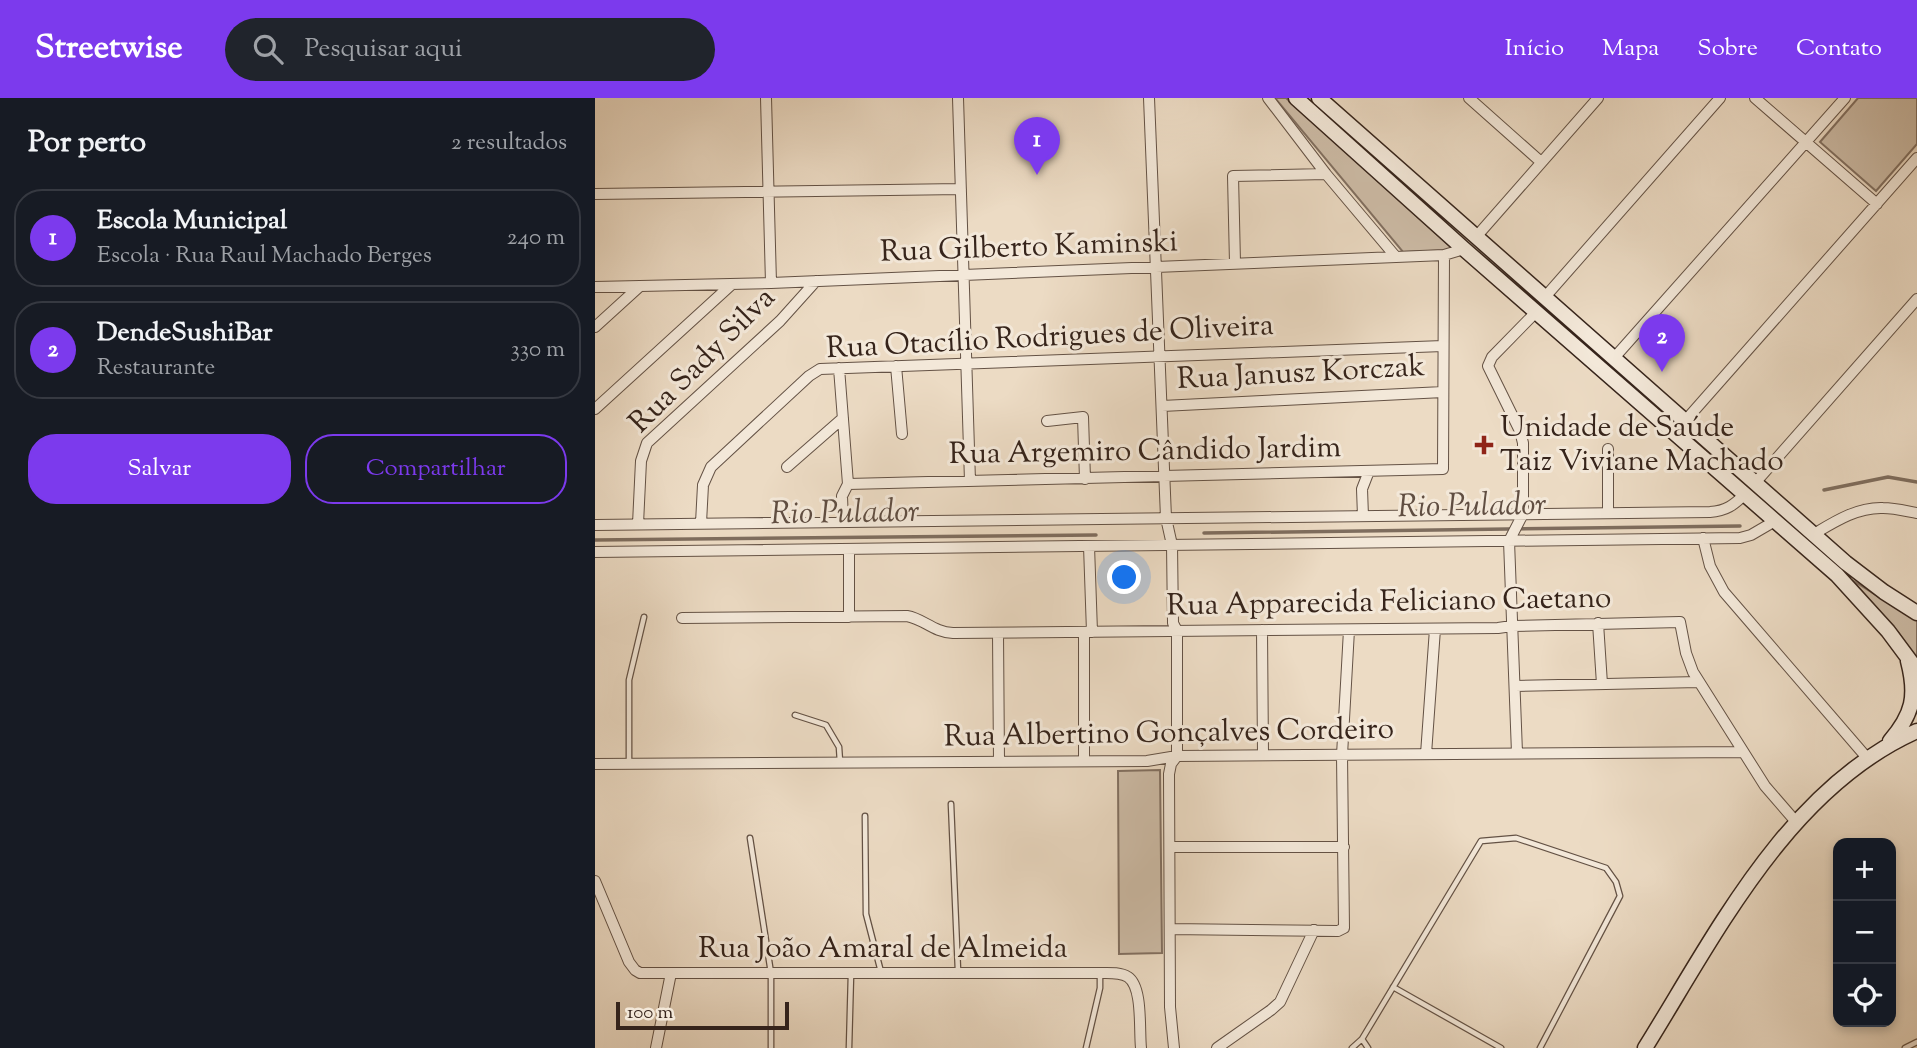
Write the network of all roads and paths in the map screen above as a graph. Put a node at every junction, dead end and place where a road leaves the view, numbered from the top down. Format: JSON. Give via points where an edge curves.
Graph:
{"nodes":[{"id":1,"x":766,"y":98,"type":"edge"},
{"id":2,"x":958,"y":98,"type":"edge"},
{"id":3,"x":1149,"y":98,"type":"edge"},
{"id":4,"x":1268,"y":98,"type":"edge"},
{"id":5,"x":1296,"y":98,"type":"edge"},
{"id":6,"x":1319,"y":98,"type":"edge"},
{"id":7,"x":1469,"y":98,"type":"edge"},
{"id":8,"x":1598,"y":98,"type":"edge"},
{"id":9,"x":1720,"y":98,"type":"edge"},
{"id":10,"x":1755,"y":98,"type":"edge"},
{"id":11,"x":1845,"y":98,"type":"edge"},
{"id":12,"x":1806,"y":142,"type":"junction"},
{"id":13,"x":1917,"y":158,"type":"edge"},
{"id":14,"x":1541,"y":162,"type":"junction"},
{"id":15,"x":1326,"y":173,"type":"junction"},
{"id":16,"x":961,"y":189,"type":"junction"},
{"id":17,"x":769,"y":191,"type":"junction"},
{"id":18,"x":595,"y":194,"type":"edge"},
{"id":19,"x":1877,"y":204,"type":"junction"},
{"id":20,"x":1476,"y":237,"type":"junction"},
{"id":21,"x":1464,"y":249,"type":"junction"},
{"id":22,"x":1444,"y":255,"type":"junction"},
{"id":23,"x":1395,"y":257,"type":"junction"},
{"id":24,"x":1235,"y":264,"type":"junction"},
{"id":25,"x":1156,"y":267,"type":"junction"},
{"id":26,"x":963,"y":275,"type":"junction"},
{"id":27,"x":816,"y":281,"type":"junction"},
{"id":28,"x":771,"y":283,"type":"junction"},
{"id":29,"x":731,"y":285,"type":"junction"},
{"id":30,"x":595,"y":287,"type":"edge"},
{"id":31,"x":639,"y":287,"type":"junction"},
{"id":32,"x":1545,"y":297,"type":"junction"},
{"id":33,"x":1917,"y":299,"type":"edge"},
{"id":34,"x":1537,"y":311,"type":"junction"},
{"id":35,"x":595,"y":327,"type":"edge"},
{"id":36,"x":1444,"y":346,"type":"junction"},
{"id":37,"x":1160,"y":356,"type":"junction"},
{"id":38,"x":1614,"y":358,"type":"junction"},
{"id":39,"x":966,"y":363,"type":"junction"},
{"id":40,"x":896,"y":366,"type":"junction"},
{"id":41,"x":839,"y":368,"type":"junction"},
{"id":42,"x":1443,"y":392,"type":"junction"},
{"id":43,"x":1162,"y":406,"type":"junction"},
{"id":44,"x":595,"y":409,"type":"edge"},
{"id":45,"x":843,"y":418,"type":"junction"},
{"id":46,"x":1047,"y":421,"type":"dead end"},
{"id":47,"x":1685,"y":421,"type":"junction"},
{"id":48,"x":902,"y":434,"type":"dead end"},
{"id":49,"x":1608,"y":449,"type":"dead end"},
{"id":50,"x":787,"y":467,"type":"dead end"},
{"id":51,"x":1369,"y":471,"type":"junction"},
{"id":52,"x":1164,"y":477,"type":"junction"},
{"id":53,"x":1085,"y":479,"type":"junction"},
{"id":54,"x":970,"y":481,"type":"junction"},
{"id":55,"x":848,"y":484,"type":"junction"},
{"id":56,"x":1750,"y":488,"type":"junction"},
{"id":57,"x":1608,"y":513,"type":"junction"},
{"id":58,"x":1917,"y":513,"type":"edge"},
{"id":59,"x":1523,"y":514,"type":"junction"},
{"id":60,"x":1363,"y":516,"type":"junction"},
{"id":61,"x":1166,"y":518,"type":"junction"},
{"id":62,"x":1775,"y":521,"type":"junction"},
{"id":63,"x":842,"y":522,"type":"junction"},
{"id":64,"x":701,"y":523,"type":"junction"},
{"id":65,"x":595,"y":524,"type":"edge"},
{"id":66,"x":638,"y":524,"type":"junction"},
{"id":67,"x":1814,"y":534,"type":"junction"},
{"id":68,"x":1703,"y":538,"type":"junction"},
{"id":69,"x":1509,"y":541,"type":"junction"},
{"id":70,"x":1172,"y":545,"type":"junction"},
{"id":71,"x":1089,"y":546,"type":"junction"},
{"id":72,"x":849,"y":549,"type":"junction"},
{"id":73,"x":595,"y":552,"type":"edge"},
{"id":74,"x":1917,"y":613,"type":"edge"},
{"id":75,"x":645,"y":617,"type":"dead end"},
{"id":76,"x":849,"y":617,"type":"junction"},
{"id":77,"x":682,"y":618,"type":"dead end"},
{"id":78,"x":1598,"y":624,"type":"junction"},
{"id":79,"x":1512,"y":626,"type":"junction"},
{"id":80,"x":1435,"y":629,"type":"junction"},
{"id":81,"x":1262,"y":630,"type":"junction"},
{"id":82,"x":1349,"y":630,"type":"junction"},
{"id":83,"x":1177,"y":631,"type":"junction"},
{"id":84,"x":1088,"y":632,"type":"junction"},
{"id":85,"x":998,"y":633,"type":"junction"},
{"id":86,"x":1907,"y":656,"type":"junction"},
{"id":87,"x":1917,"y":670,"type":"edge"},
{"id":88,"x":1699,"y":682,"type":"junction"},
{"id":89,"x":1602,"y":684,"type":"junction"},
{"id":90,"x":1515,"y":686,"type":"junction"},
{"id":91,"x":795,"y":715,"type":"dead end"},
{"id":92,"x":1917,"y":731,"type":"edge"},
{"id":93,"x":1885,"y":747,"type":"junction"},
{"id":94,"x":1743,"y":752,"type":"junction"},
{"id":95,"x":1517,"y":753,"type":"junction"},
{"id":96,"x":1426,"y":754,"type":"junction"},
{"id":97,"x":1263,"y":755,"type":"junction"},
{"id":98,"x":1342,"y":755,"type":"junction"},
{"id":99,"x":1177,"y":756,"type":"junction"},
{"id":100,"x":1868,"y":759,"type":"junction"},
{"id":101,"x":1084,"y":761,"type":"junction"},
{"id":102,"x":840,"y":762,"type":"junction"},
{"id":103,"x":999,"y":762,"type":"junction"},
{"id":104,"x":595,"y":764,"type":"edge"},
{"id":105,"x":629,"y":764,"type":"junction"},
{"id":106,"x":951,"y":804,"type":"dead end"},
{"id":107,"x":865,"y":816,"type":"dead end"},
{"id":108,"x":1797,"y":823,"type":"junction"},
{"id":109,"x":750,"y":838,"type":"dead end"},
{"id":110,"x":1170,"y":846,"type":"junction"},
{"id":111,"x":1343,"y":847,"type":"junction"},
{"id":112,"x":595,"y":881,"type":"edge"},
{"id":113,"x":1170,"y":929,"type":"junction"},
{"id":114,"x":1314,"y":930,"type":"junction"},
{"id":115,"x":671,"y":973,"type":"junction"},
{"id":116,"x":771,"y":973,"type":"junction"},
{"id":117,"x":851,"y":973,"type":"junction"},
{"id":118,"x":881,"y":973,"type":"junction"},
{"id":119,"x":958,"y":973,"type":"junction"},
{"id":120,"x":1100,"y":973,"type":"junction"},
{"id":121,"x":1393,"y":987,"type":"junction"},
{"id":122,"x":1362,"y":1040,"type":"junction"},
{"id":123,"x":1917,"y":1042,"type":"edge"},
{"id":124,"x":656,"y":1048,"type":"edge"},
{"id":125,"x":771,"y":1048,"type":"edge"},
{"id":126,"x":849,"y":1048,"type":"edge"},
{"id":127,"x":1086,"y":1048,"type":"edge"},
{"id":128,"x":1141,"y":1048,"type":"edge"},
{"id":129,"x":1174,"y":1048,"type":"edge"},
{"id":130,"x":1217,"y":1048,"type":"edge"},
{"id":131,"x":1352,"y":1048,"type":"edge"},
{"id":132,"x":1368,"y":1048,"type":"edge"},
{"id":133,"x":1501,"y":1048,"type":"edge"},
{"id":134,"x":1540,"y":1048,"type":"edge"},
{"id":135,"x":1645,"y":1048,"type":"edge"},
{"id":136,"x":1905,"y":1048,"type":"edge"}],
"edges":[{"from":1,"to":17,"type":"street"},
{"from":2,"to":16,"type":"street"},
{"from":3,"to":25,"type":"street"},
{"from":4,"to":15,"type":"street"},
{"from":5,"to":21,"type":"main road"},
{"from":6,"to":20,"type":"main road"},
{"from":7,"to":14,"type":"street"},
{"from":8,"to":14,"type":"street"},
{"from":9,"to":32,"type":"street"},
{"from":10,"to":12,"type":"street"},
{"from":11,"to":12,"type":"street"},
{"from":12,"to":19,"type":"street"},
{"from":12,"to":38,"type":"street"},
{"from":13,"to":19,"type":"street"},
{"from":14,"to":20,"type":"street"},
{"from":15,"to":23,"type":"street"},
{"from":15,"to":24,"type":"street","via":[[1233,176]]},
{"from":16,"to":17,"type":"street"},
{"from":16,"to":26,"type":"street"},
{"from":17,"to":18,"type":"street"},
{"from":17,"to":28,"type":"street"},
{"from":19,"to":47,"type":"street"},
{"from":20,"to":21,"type":"main road"},
{"from":20,"to":32,"type":"main road"},
{"from":21,"to":22,"type":"street","name":"Rua Gilberto Kaminski"},
{"from":21,"to":34,"type":"main road"},
{"from":22,"to":23,"type":"street","name":"Rua Gilberto Kaminski"},
{"from":22,"to":36,"type":"street"},
{"from":23,"to":24,"type":"street","name":"Rua Gilberto Kaminski"},
{"from":24,"to":25,"type":"street","name":"Rua Gilberto Kaminski"},
{"from":25,"to":26,"type":"street","name":"Rua Gilberto Kaminski"},
{"from":25,"to":37,"type":"street"},
{"from":26,"to":27,"type":"street","name":"Rua Gilberto Kaminski"},
{"from":26,"to":39,"type":"street"},
{"from":27,"to":28,"type":"street","name":"Rua Gilberto Kaminski"},
{"from":27,"to":66,"type":"street","name":"Rua Sady Silva","via":[[780,321],[647,443],[641,461]]},
{"from":28,"to":29,"type":"street","name":"Rua Gilberto Kaminski"},
{"from":29,"to":31,"type":"street","name":"Rua Gilberto Kaminski"},
{"from":29,"to":44,"type":"street"},
{"from":30,"to":31,"type":"street","name":"Rua Gilberto Kaminski"},
{"from":31,"to":35,"type":"street"},
{"from":32,"to":38,"type":"main road"},
{"from":33,"to":56,"type":"street"},
{"from":34,"to":56,"type":"main road"},
{"from":34,"to":59,"type":"street","via":[[1488,366],[1522,437]]},
{"from":36,"to":37,"type":"street","name":"Rua Otacílio Rodrigues de Oliveira"},
{"from":36,"to":42,"type":"street"},
{"from":37,"to":39,"type":"street","name":"Rua Otacílio Rodrigues de Oliveira"},
{"from":37,"to":43,"type":"street"},
{"from":38,"to":47,"type":"main road"},
{"from":39,"to":40,"type":"street","name":"Rua Otacílio Rodrigues de Oliveira"},
{"from":39,"to":54,"type":"street"},
{"from":40,"to":41,"type":"street","name":"Rua Otacílio Rodrigues de Oliveira"},
{"from":40,"to":48,"type":"street"},
{"from":41,"to":45,"type":"street"},
{"from":41,"to":64,"type":"street","name":"Rua Otacílio Rodrigues de Oliveira","via":[[820,369],[809,376],[711,467],[703,485]]},
{"from":42,"to":43,"type":"street","name":"Rua Janusz Korczak"},
{"from":42,"to":51,"type":"street","name":"Rua Argemiro Cândido Jardim","via":[[1443,469]]},
{"from":43,"to":52,"type":"street"},
{"from":45,"to":50,"type":"street"},
{"from":45,"to":55,"type":"street"},
{"from":46,"to":53,"type":"street","via":[[1083,417]]},
{"from":47,"to":56,"type":"main road"},
{"from":49,"to":57,"type":"street"},
{"from":51,"to":52,"type":"street","name":"Rua Argemiro Cândido Jardim"},
{"from":51,"to":60,"type":"street","via":[[1362,489]]},
{"from":52,"to":53,"type":"street","name":"Rua Argemiro Cândido Jardim"},
{"from":52,"to":61,"type":"street"},
{"from":53,"to":54,"type":"street","name":"Rua Argemiro Cândido Jardim"},
{"from":54,"to":55,"type":"street","name":"Rua Argemiro Cândido Jardim"},
{"from":55,"to":63,"type":"street","via":[[842,496]]},
{"from":56,"to":57,"type":"street","via":[[1734,505],[1717,511]]},
{"from":56,"to":62,"type":"main road"},
{"from":56,"to":67,"type":"main road"},
{"from":57,"to":59,"type":"street"},
{"from":58,"to":67,"type":"street","via":[[1876,508],[1844,517]]},
{"from":59,"to":60,"type":"street"},
{"from":59,"to":69,"type":"street"},
{"from":60,"to":61,"type":"street"},
{"from":61,"to":63,"type":"street"},
{"from":61,"to":70,"type":"street"},
{"from":62,"to":68,"type":"street","via":[[1746,537]]},
{"from":62,"to":86,"type":"main road","via":[[1853,591]]},
{"from":63,"to":64,"type":"street"},
{"from":64,"to":66,"type":"street"},
{"from":65,"to":66,"type":"street"},
{"from":67,"to":74,"type":"main road","via":[[1864,577]]},
{"from":68,"to":69,"type":"street"},
{"from":68,"to":100,"type":"street","via":[[1710,566],[1724,592]]},
{"from":69,"to":70,"type":"street"},
{"from":69,"to":79,"type":"street"},
{"from":70,"to":71,"type":"street"},
{"from":70,"to":83,"type":"street","via":[[1173,623]]},
{"from":71,"to":72,"type":"street"},
{"from":71,"to":84,"type":"street"},
{"from":72,"to":73,"type":"street"},
{"from":72,"to":76,"type":"street"},
{"from":75,"to":105,"type":"lane","via":[[629,680]]},
{"from":76,"to":77,"type":"street","name":"Rua Apparecida Feliciano Caetano"},
{"from":76,"to":85,"type":"street","name":"Rua Apparecida Feliciano Caetano","via":[[911,617],[947,633]]},
{"from":78,"to":79,"type":"street","name":"Rua Apparecida Feliciano Caetano"},
{"from":78,"to":88,"type":"street","name":"Rua Apparecida Feliciano Caetano","via":[[1680,622],[1688,663]]},
{"from":78,"to":89,"type":"street"},
{"from":79,"to":80,"type":"street","name":"Rua Apparecida Feliciano Caetano"},
{"from":79,"to":90,"type":"street"},
{"from":80,"to":82,"type":"street","name":"Rua Apparecida Feliciano Caetano"},
{"from":80,"to":96,"type":"street"},
{"from":81,"to":82,"type":"street","name":"Rua Apparecida Feliciano Caetano"},
{"from":81,"to":83,"type":"street","name":"Rua Apparecida Feliciano Caetano"},
{"from":81,"to":97,"type":"street"},
{"from":82,"to":98,"type":"street"},
{"from":83,"to":84,"type":"street","name":"Rua Apparecida Feliciano Caetano"},
{"from":83,"to":99,"type":"street"},
{"from":84,"to":85,"type":"street","name":"Rua Apparecida Feliciano Caetano"},
{"from":84,"to":101,"type":"street"},
{"from":85,"to":103,"type":"street"},
{"from":86,"to":87,"type":"main road"},
{"from":86,"to":93,"type":"main road","via":[[1914,686],[1912,706]]},
{"from":88,"to":89,"type":"street"},
{"from":88,"to":94,"type":"street"},
{"from":89,"to":90,"type":"street"},
{"from":90,"to":95,"type":"street"},
{"from":91,"to":102,"type":"lane","via":[[826,725],[839,747]]},
{"from":92,"to":93,"type":"main road"},
{"from":93,"to":100,"type":"main road"},
{"from":94,"to":95,"type":"street","name":"Rua Albertino Gonçalves Cordeiro"},
{"from":94,"to":108,"type":"street","via":[[1769,792]]},
{"from":95,"to":96,"type":"street","name":"Rua Albertino Gonçalves Cordeiro"},
{"from":96,"to":98,"type":"street","name":"Rua Albertino Gonçalves Cordeiro"},
{"from":97,"to":98,"type":"street","name":"Rua Albertino Gonçalves Cordeiro"},
{"from":97,"to":99,"type":"street","name":"Rua Albertino Gonçalves Cordeiro"},
{"from":98,"to":111,"type":"street"},
{"from":99,"to":101,"type":"street","name":"Rua Albertino Gonçalves Cordeiro"},
{"from":99,"to":110,"type":"street","via":[[1169,774]]},
{"from":100,"to":108,"type":"main road"},
{"from":101,"to":103,"type":"street","name":"Rua Albertino Gonçalves Cordeiro"},
{"from":102,"to":103,"type":"street","name":"Rua Albertino Gonçalves Cordeiro"},
{"from":102,"to":105,"type":"street","name":"Rua Albertino Gonçalves Cordeiro"},
{"from":104,"to":105,"type":"street","name":"Rua Albertino Gonçalves Cordeiro"},
{"from":106,"to":119,"type":"lane"},
{"from":107,"to":118,"type":"lane","via":[[866,914]]},
{"from":108,"to":135,"type":"main road","via":[[1744,891]]},
{"from":109,"to":116,"type":"lane"},
{"from":110,"to":111,"type":"street"},
{"from":110,"to":113,"type":"street"},
{"from":111,"to":114,"type":"street","via":[[1345,926],[1343,930]]},
{"from":112,"to":115,"type":"street","name":"Rua João Amaral de Almeida","via":[[635,970]]},
{"from":113,"to":114,"type":"street"},
{"from":113,"to":129,"type":"street"},
{"from":114,"to":130,"type":"street","via":[[1280,1002]]},
{"from":115,"to":116,"type":"street","name":"Rua João Amaral de Almeida"},
{"from":115,"to":124,"type":"street"},
{"from":116,"to":117,"type":"street","name":"Rua João Amaral de Almeida"},
{"from":116,"to":125,"type":"lane"},
{"from":117,"to":118,"type":"street","name":"Rua João Amaral de Almeida"},
{"from":117,"to":126,"type":"lane"},
{"from":118,"to":119,"type":"street","name":"Rua João Amaral de Almeida"},
{"from":119,"to":120,"type":"street","name":"Rua João Amaral de Almeida"},
{"from":120,"to":127,"type":"lane"},
{"from":120,"to":128,"type":"street","name":"Rua João Amaral de Almeida","via":[[1124,975],[1138,992]]},
{"from":121,"to":122,"type":"lane"},
{"from":121,"to":133,"type":"lane"},
{"from":121,"to":134,"type":"lane","via":[[1481,841],[1516,838],[1607,868],[1620,896]]},
{"from":122,"to":131,"type":"lane"},
{"from":122,"to":132,"type":"lane"},
{"from":123,"to":136,"type":"lane"}]}
